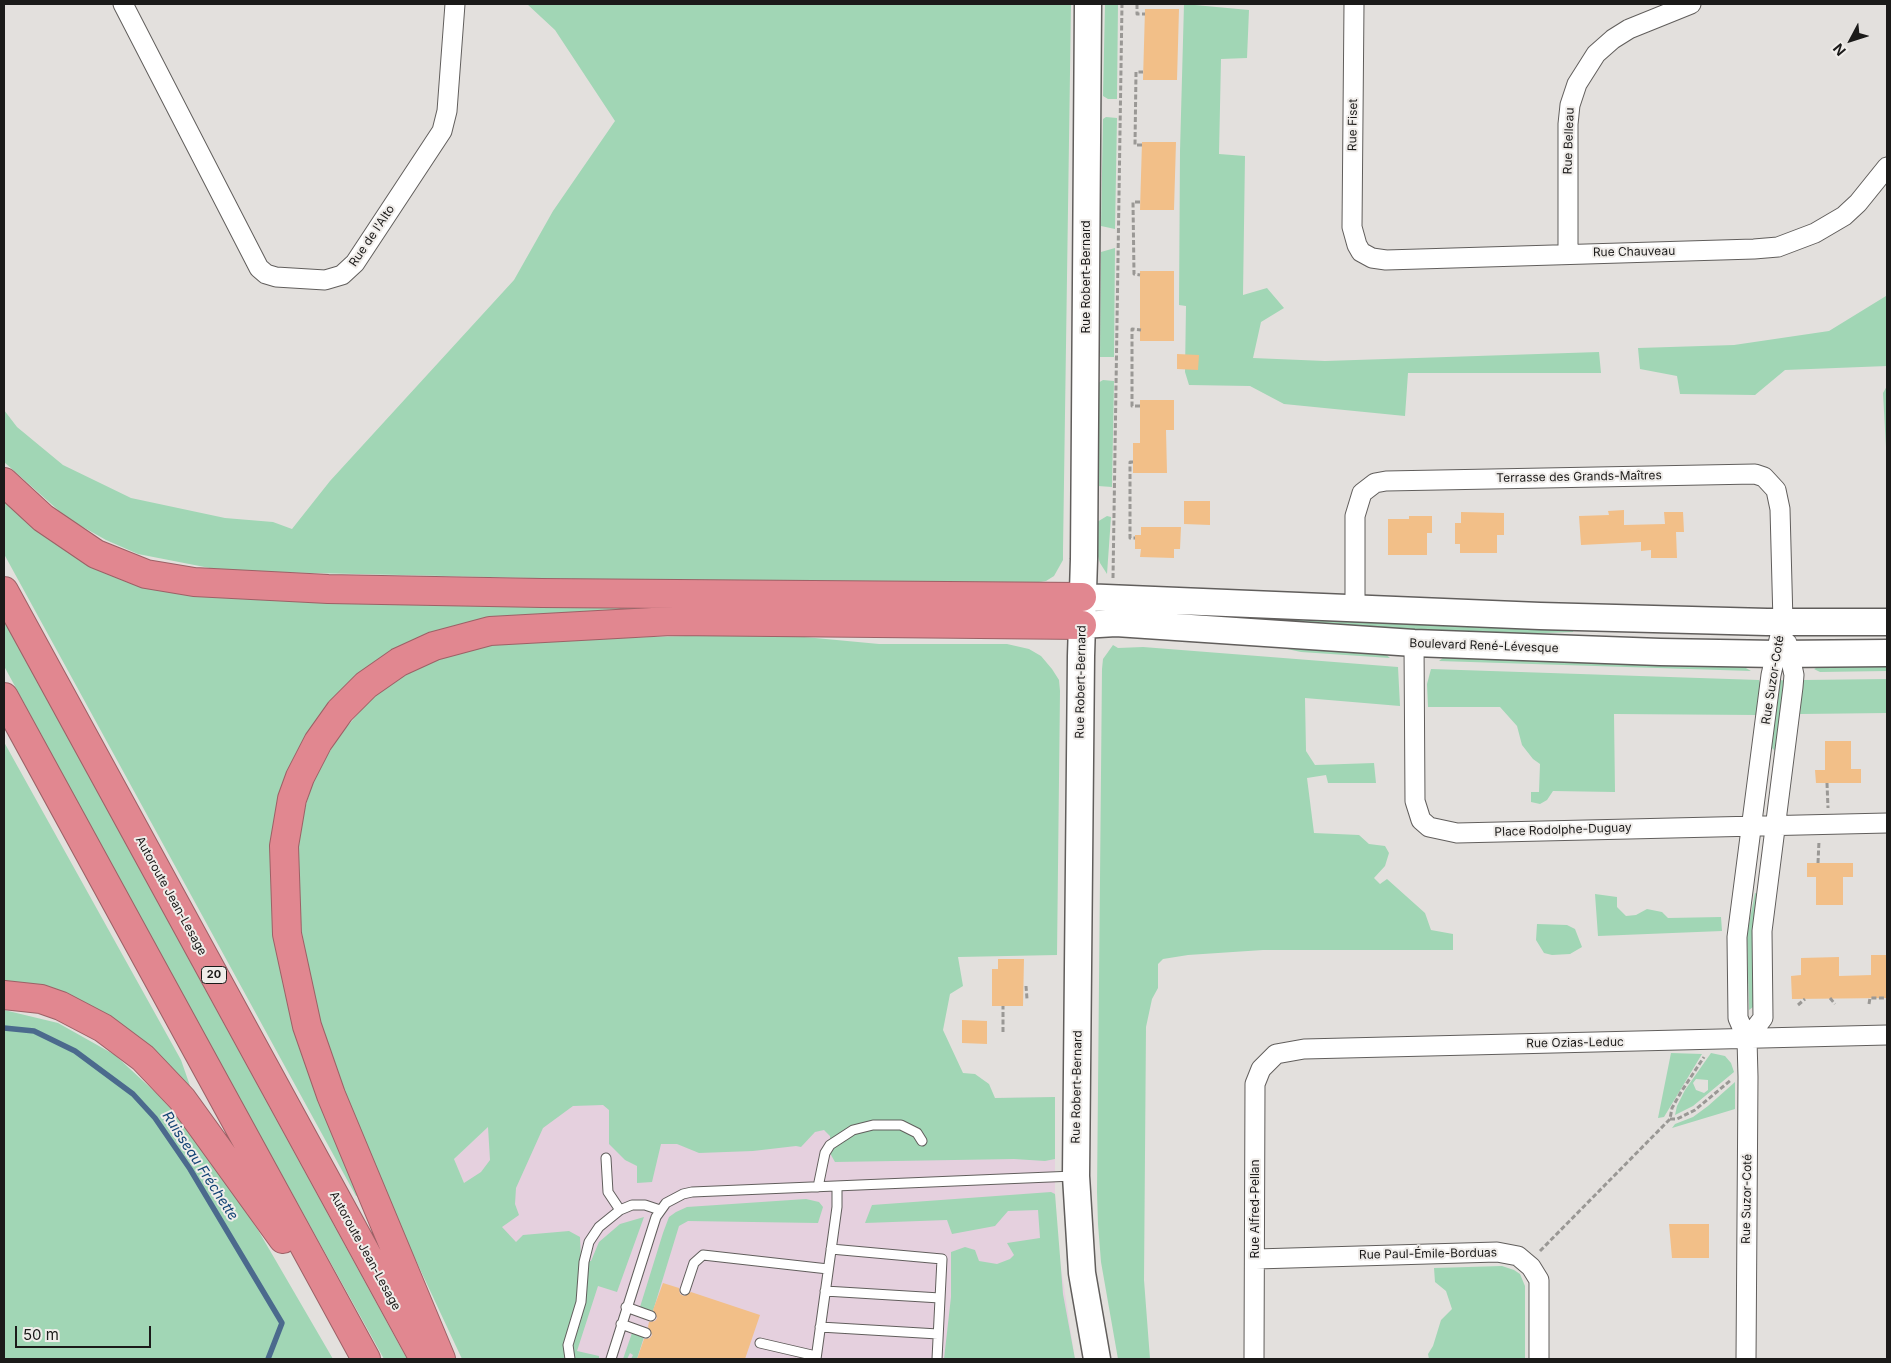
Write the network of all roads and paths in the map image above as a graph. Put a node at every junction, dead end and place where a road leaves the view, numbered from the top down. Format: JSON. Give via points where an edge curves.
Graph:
{"nodes":[{"id":1,"x":123,"y":4,"type":"edge"},
{"id":2,"x":455,"y":4,"type":"edge"},
{"id":3,"x":1088,"y":4,"type":"edge"},
{"id":4,"x":1122,"y":4,"type":"edge"},
{"id":5,"x":1137,"y":4,"type":"edge"},
{"id":6,"x":1354,"y":4,"type":"edge"},
{"id":7,"x":1690,"y":4,"type":"edge"},
{"id":8,"x":1146,"y":14,"type":"dead end"},
{"id":9,"x":1143,"y":72,"type":"dead end"},
{"id":10,"x":1142,"y":145,"type":"dead end"},
{"id":11,"x":1887,"y":167,"type":"edge"},
{"id":12,"x":1140,"y":202,"type":"dead end"},
{"id":13,"x":1357,"y":245,"type":"joint"},
{"id":14,"x":1568,"y":254,"type":"junction"},
{"id":15,"x":1140,"y":275,"type":"dead end"},
{"id":16,"x":1141,"y":330,"type":"dead end"},
{"id":17,"x":1140,"y":406,"type":"dead end"},
{"id":18,"x":1133,"y":462,"type":"dead end"},
{"id":19,"x":4,"y":482,"type":"edge"},
{"id":20,"x":1135,"y":538,"type":"dead end"},
{"id":21,"x":1113,"y":577,"type":"dead end"},
{"id":22,"x":4,"y":590,"type":"edge"},
{"id":23,"x":1082,"y":597,"type":"junction"},
{"id":24,"x":1355,"y":608,"type":"junction"},
{"id":25,"x":1783,"y":622,"type":"junction"},
{"id":26,"x":1887,"y":622,"type":"edge"},
{"id":27,"x":1082,"y":625,"type":"junction"},
{"id":28,"x":1414,"y":643,"type":"junction"},
{"id":29,"x":1887,"y":653,"type":"edge"},
{"id":30,"x":1783,"y":654,"type":"junction"},
{"id":31,"x":4,"y":697,"type":"edge"},
{"id":32,"x":1762,"y":758,"type":"junction"},
{"id":33,"x":1784,"y":760,"type":"junction"},
{"id":34,"x":1827,"y":783,"type":"dead end"},
{"id":35,"x":1887,"y":823,"type":"edge"},
{"id":36,"x":1776,"y":825,"type":"junction"},
{"id":37,"x":1828,"y":825,"type":"junction"},
{"id":38,"x":1752,"y":826,"type":"junction"},
{"id":39,"x":1746,"y":882,"type":"junction"},
{"id":40,"x":1767,"y":885,"type":"junction"},
{"id":41,"x":1026,"y":986,"type":"dead end"},
{"id":42,"x":4,"y":995,"type":"edge"},
{"id":43,"x":1830,"y":998,"type":"dead end"},
{"id":44,"x":1887,"y":998,"type":"edge"},
{"id":45,"x":1027,"y":999,"type":"dead end"},
{"id":46,"x":1805,"y":999,"type":"dead end"},
{"id":47,"x":1835,"y":1004,"type":"dead end"},
{"id":48,"x":1869,"y":1004,"type":"dead end"},
{"id":49,"x":1798,"y":1005,"type":"dead end"},
{"id":50,"x":1003,"y":1006,"type":"dead end"},
{"id":51,"x":1003,"y":1032,"type":"dead end"},
{"id":52,"x":1887,"y":1035,"type":"edge"},
{"id":53,"x":1747,"y":1039,"type":"junction"},
{"id":54,"x":1707,"y":1053,"type":"dead end"},
{"id":55,"x":1266,"y":1061,"type":"joint"},
{"id":56,"x":1735,"y":1076,"type":"dead end"},
{"id":57,"x":1670,"y":1119,"type":"junction"},
{"id":58,"x":922,"y":1141,"type":"dead end"},
{"id":59,"x":606,"y":1158,"type":"dead end"},
{"id":60,"x":1076,"y":1176,"type":"junction"},
{"id":61,"x":837,"y":1186,"type":"junction"},
{"id":62,"x":818,"y":1187,"type":"junction"},
{"id":63,"x":620,"y":1210,"type":"junction"},
{"id":64,"x":660,"y":1210,"type":"junction"},
{"id":65,"x":831,"y":1249,"type":"junction"},
{"id":66,"x":1538,"y":1253,"type":"dead end"},
{"id":67,"x":1256,"y":1259,"type":"junction"},
{"id":68,"x":828,"y":1269,"type":"junction"},
{"id":69,"x":684,"y":1290,"type":"dead end"},
{"id":70,"x":825,"y":1291,"type":"junction"},
{"id":71,"x":940,"y":1298,"type":"junction"},
{"id":72,"x":626,"y":1307,"type":"junction"},
{"id":73,"x":651,"y":1316,"type":"dead end"},
{"id":74,"x":621,"y":1324,"type":"junction"},
{"id":75,"x":820,"y":1327,"type":"junction"},
{"id":76,"x":350,"y":1331,"type":"junction"},
{"id":77,"x":646,"y":1333,"type":"dead end"},
{"id":78,"x":938,"y":1334,"type":"junction"},
{"id":79,"x":760,"y":1342,"type":"dead end"},
{"id":80,"x":816,"y":1358,"type":"edge"},
{"id":81,"x":366,"y":1359,"type":"edge"},
{"id":82,"x":424,"y":1359,"type":"edge"},
{"id":83,"x":442,"y":1359,"type":"edge"},
{"id":84,"x":570,"y":1359,"type":"edge"},
{"id":85,"x":611,"y":1359,"type":"edge"},
{"id":86,"x":937,"y":1359,"type":"edge"},
{"id":87,"x":1097,"y":1359,"type":"edge"},
{"id":88,"x":1254,"y":1359,"type":"edge"},
{"id":89,"x":1539,"y":1359,"type":"edge"},
{"id":90,"x":1746,"y":1359,"type":"edge"}],
"edges":[{"from":1,"to":2,"type":"street","name":"Rue de l'Alto","via":[[258,268],[276,277],[325,280],[342,275],[355,263],[442,131],[447,111]]},
{"from":3,"to":23,"type":"main road","name":"Rue Robert-Bernard"},
{"from":4,"to":21,"type":"path"},
{"from":5,"to":8,"type":"path","via":[[1137,14]]},
{"from":6,"to":13,"type":"street","name":"Rue Fiset","via":[[1352,222]]},
{"from":7,"to":14,"type":"street","name":"Rue Belleau","via":[[1613,38],[1596,54],[1577,84],[1568,124]]},
{"from":9,"to":10,"type":"path","via":[[1136,72],[1135,145]]},
{"from":11,"to":14,"type":"street","name":"Rue Chauveau","via":[[1844,216],[1815,233],[1778,247]]},
{"from":12,"to":15,"type":"path","via":[[1133,202],[1134,274]]},
{"from":13,"to":14,"type":"street","name":"Rue Chauveau","via":[[1366,255],[1386,260]]},
{"from":16,"to":17,"type":"path","via":[[1132,329],[1132,406]]},
{"from":18,"to":20,"type":"path","via":[[1130,462],[1130,538]]},
{"from":19,"to":23,"type":"highway","via":[[43,518],[96,554],[146,574],[194,582],[542,594]]},
{"from":22,"to":82,"type":"highway","name":"Autoroute Jean-Lesage","number":"20"},
{"from":23,"to":24,"type":"main road"},
{"from":23,"to":27,"type":"main road","name":"Rue Robert-Bernard"},
{"from":24,"to":25,"type":"main road"},
{"from":24,"to":25,"type":"street","name":"Terrasse des Grands-Maîtres","via":[[1355,516],[1362,493],[1375,483],[1755,474],[1770,482],[1779,498]]},
{"from":25,"to":26,"type":"main road"},
{"from":25,"to":30,"type":"street","name":"Rue Suzor-Coté"},
{"from":27,"to":28,"type":"main road","name":"Boulevard René-Lévesque","via":[[1116,623]]},
{"from":27,"to":60,"type":"main road","name":"Rue Robert-Bernard"},
{"from":27,"to":83,"type":"highway","via":[[671,621],[490,632],[442,643],[415,654],[381,673],[340,712],[318,742],[292,798],[283,872],[291,959],[307,1026],[330,1095]]},
{"from":28,"to":30,"type":"main road","name":"Boulevard René-Lévesque"},
{"from":28,"to":38,"type":"street","name":"Place Rodolphe-Duguay","via":[[1415,801],[1421,820],[1429,827],[1457,833]]},
{"from":29,"to":30,"type":"main road","name":"Boulevard René-Lévesque"},
{"from":30,"to":32,"type":"street","name":"Rue Suzor-Coté","via":[[1771,675]]},
{"from":30,"to":33,"type":"street","name":"Rue Suzor-Coté","via":[[1794,676]]},
{"from":31,"to":76,"type":"highway"},
{"from":32,"to":33,"type":"street"},
{"from":32,"to":38,"type":"street","name":"Rue Suzor-Coté"},
{"from":33,"to":36,"type":"street","name":"Rue Suzor-Coté"},
{"from":34,"to":37,"type":"path"},
{"from":35,"to":37,"type":"street","name":"Place Rodolphe-Duguay"},
{"from":36,"to":37,"type":"street","name":"Place Rodolphe-Duguay"},
{"from":36,"to":38,"type":"street","name":"Place Rodolphe-Duguay"},
{"from":36,"to":40,"type":"street","name":"Rue Suzor-Coté"},
{"from":38,"to":39,"type":"street","name":"Rue Suzor-Coté"},
{"from":39,"to":40,"type":"street"},
{"from":39,"to":53,"type":"street","name":"Rue Suzor-Coté","via":[[1738,937],[1738,1018]]},
{"from":40,"to":53,"type":"street","name":"Rue Suzor-Coté","via":[[1762,931],[1762,1018]]},
{"from":41,"to":45,"type":"path"},
{"from":42,"to":76,"type":"highway","via":[[41,999],[61,1006],[103,1028],[143,1058],[193,1113]]},
{"from":43,"to":47,"type":"path"},
{"from":44,"to":48,"type":"path","via":[[1870,998]]},
{"from":46,"to":49,"type":"path"},
{"from":50,"to":51,"type":"path"},
{"from":52,"to":53,"type":"street","name":"Rue Ozias-Leduc"},
{"from":53,"to":55,"type":"street","name":"Rue Ozias-Leduc","via":[[1304,1050],[1283,1051]]},
{"from":53,"to":90,"type":"street","name":"Rue Suzor-Coté"},
{"from":54,"to":57,"type":"path","via":[[1680,1092]]},
{"from":55,"to":67,"type":"street","name":"Rue Alfred-Pellan","via":[[1255,1084]]},
{"from":56,"to":57,"type":"path","via":[[1695,1110]]},
{"from":57,"to":66,"type":"path"},
{"from":58,"to":62,"type":"lane","via":[[916,1133],[901,1125],[873,1125],[853,1130],[830,1145],[825,1153]]},
{"from":59,"to":63,"type":"lane","via":[[608,1192]]},
{"from":60,"to":61,"type":"lane"},
{"from":60,"to":87,"type":"main road","name":"Rue Robert-Bernard","via":[[1082,1273]]},
{"from":61,"to":62,"type":"lane"},
{"from":61,"to":65,"type":"lane"},
{"from":62,"to":64,"type":"lane","via":[[692,1192],[674,1198]]},
{"from":63,"to":64,"type":"lane","via":[[632,1205]]},
{"from":63,"to":84,"type":"lane","via":[[600,1227],[589,1242],[581,1302],[568,1345]]},
{"from":64,"to":72,"type":"lane"},
{"from":65,"to":68,"type":"lane"},
{"from":65,"to":71,"type":"lane","via":[[942,1259]]},
{"from":67,"to":88,"type":"street","name":"Rue Alfred-Pellan"},
{"from":67,"to":89,"type":"street","name":"Rue Paul-Émile-Borduas","via":[[1497,1252],[1518,1256],[1531,1267],[1538,1280]]},
{"from":68,"to":69,"type":"lane","via":[[703,1255],[694,1263]]},
{"from":68,"to":70,"type":"lane"},
{"from":70,"to":71,"type":"lane"},
{"from":70,"to":75,"type":"lane"},
{"from":71,"to":78,"type":"lane"},
{"from":72,"to":73,"type":"lane"},
{"from":72,"to":74,"type":"lane"},
{"from":74,"to":77,"type":"lane"},
{"from":74,"to":85,"type":"lane"},
{"from":75,"to":78,"type":"lane"},
{"from":75,"to":80,"type":"lane"},
{"from":76,"to":81,"type":"highway"},
{"from":78,"to":86,"type":"lane"},
{"from":79,"to":80,"type":"lane"}]}
